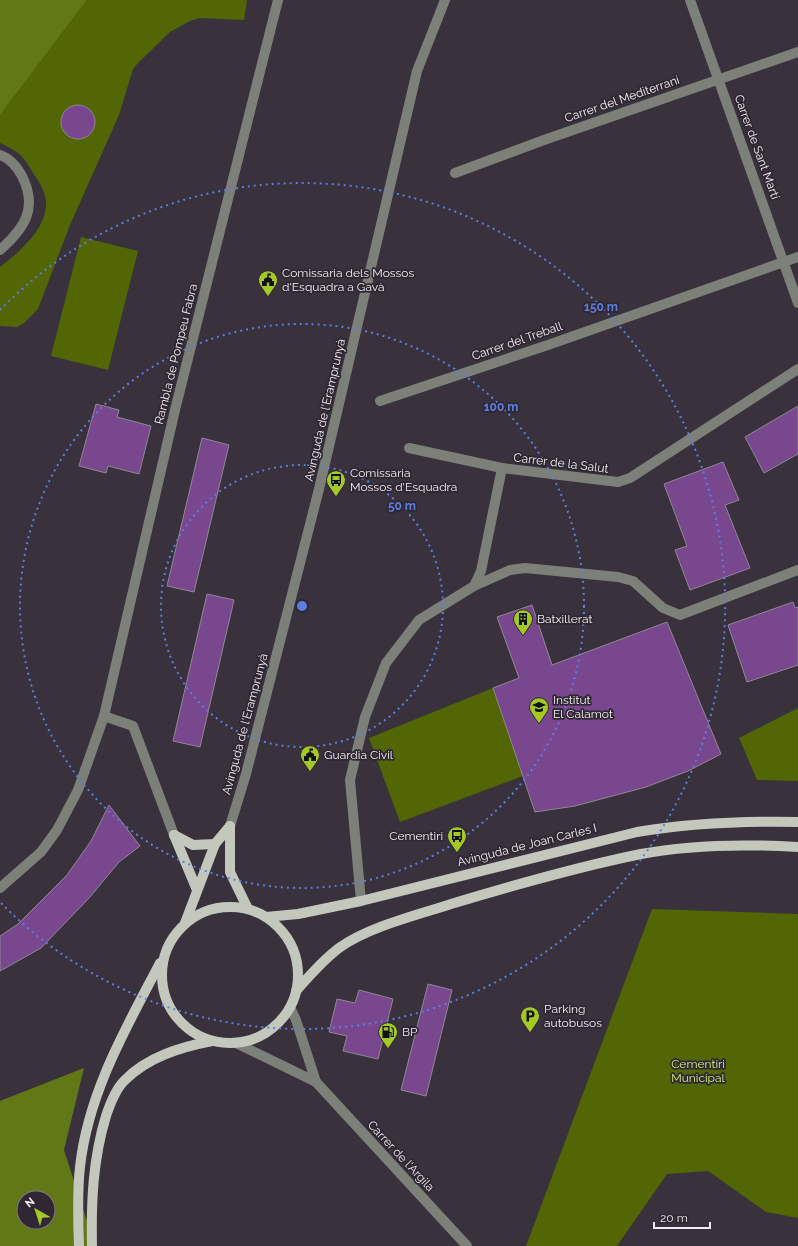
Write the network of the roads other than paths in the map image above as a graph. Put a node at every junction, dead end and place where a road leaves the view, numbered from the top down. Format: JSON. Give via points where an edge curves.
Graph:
{"nodes":[{"id":1,"x":278,"y":0,"type":"edge"},
{"id":2,"x":445,"y":0,"type":"edge"},
{"id":3,"x":690,"y":0,"type":"edge"},
{"id":4,"x":798,"y":52,"type":"edge"},
{"id":5,"x":719,"y":80,"type":"junction"},
{"id":6,"x":0,"y":155,"type":"edge"},
{"id":7,"x":455,"y":173,"type":"dead end"},
{"id":8,"x":0,"y":250,"type":"edge"},
{"id":9,"x":798,"y":257,"type":"edge"},
{"id":10,"x":784,"y":262,"type":"junction"},
{"id":11,"x":798,"y":303,"type":"edge"},
{"id":12,"x":798,"y":369,"type":"edge"},
{"id":13,"x":380,"y":401,"type":"dead end"},
{"id":14,"x":409,"y":448,"type":"dead end"},
{"id":15,"x":502,"y":468,"type":"junction"},
{"id":16,"x":798,"y":570,"type":"edge"},
{"id":17,"x":474,"y":586,"type":"junction"},
{"id":18,"x":104,"y":716,"type":"junction"},
{"id":19,"x":798,"y":822,"type":"edge"},
{"id":20,"x":230,"y":826,"type":"junction"},
{"id":21,"x":174,"y":835,"type":"junction"},
{"id":22,"x":215,"y":844,"type":"junction"},
{"id":23,"x":798,"y":847,"type":"edge"},
{"id":24,"x":0,"y":888,"type":"edge"},
{"id":25,"x":197,"y":890,"type":"junction"},
{"id":26,"x":360,"y":901,"type":"junction"},
{"id":27,"x":248,"y":909,"type":"junction"},
{"id":28,"x":266,"y":917,"type":"junction"},
{"id":29,"x":184,"y":924,"type":"junction"},
{"id":30,"x":164,"y":956,"type":"junction"},
{"id":31,"x":296,"y":991,"type":"junction"},
{"id":32,"x":290,"y":1007,"type":"junction"},
{"id":33,"x":212,"y":1041,"type":"junction"},
{"id":34,"x":236,"y":1043,"type":"junction"},
{"id":35,"x":316,"y":1082,"type":"junction"},
{"id":36,"x":79,"y":1246,"type":"edge"},
{"id":37,"x":92,"y":1246,"type":"edge"},
{"id":38,"x":467,"y":1246,"type":"edge"}],
"edges":[{"from":1,"to":18,"type":"street","name":"Rambla de Pompeu Fabra","via":[[175,410]]},
{"from":2,"to":20,"type":"street","name":"Avinguda de l'Eramprunyà","via":[[417,71],[322,477],[246,774]]},
{"from":3,"to":5,"type":"street","name":"Carrer de Sant Martí"},
{"from":4,"to":5,"type":"street","name":"Carrer del Mediterrani"},
{"from":5,"to":7,"type":"street","name":"Carrer del Mediterrani"},
{"from":5,"to":10,"type":"street","name":"Carrer de Sant Martí"},
{"from":6,"to":8,"type":"street","via":[[19,170],[30,195],[30,211],[15,235]]},
{"from":9,"to":10,"type":"street","name":"Carrer del Treball"},
{"from":10,"to":11,"type":"street","name":"Carrer de Sant Martí"},
{"from":10,"to":13,"type":"street","name":"Carrer del Treball"},
{"from":12,"to":15,"type":"street","name":"Carrer de la Salut","via":[[630,478],[618,482]]},
{"from":14,"to":15,"type":"street","name":"Carrer de la Salut"},
{"from":15,"to":17,"type":"street","via":[[481,571]]},
{"from":16,"to":17,"type":"street","via":[[680,615],[663,608],[633,581],[618,577],[525,568],[500,573]]},
{"from":17,"to":26,"type":"street","via":[[419,620],[386,663],[365,717],[350,780]]},
{"from":18,"to":21,"type":"street","via":[[133,726]]},
{"from":18,"to":24,"type":"street","name":"Rambla de Pompeu Fabra","via":[[78,790],[57,830],[41,852]]},
{"from":19,"to":26,"type":"main road","name":"Avinguda de Joan Carles I","via":[[723,822],[637,832]]},
{"from":20,"to":22,"type":"main road"},
{"from":20,"to":27,"type":"main road","via":[[230,872]]},
{"from":21,"to":22,"type":"main road","via":[[193,845]]},
{"from":21,"to":25,"type":"main road"},
{"from":22,"to":25,"type":"main road"},
{"from":23,"to":31,"type":"main road","via":[[727,846],[649,853],[502,889],[395,922],[366,934],[340,948]]},
{"from":25,"to":29,"type":"main road"},
{"from":26,"to":28,"type":"main road","name":"Avinguda de Joan Carles I","via":[[298,914]]},
{"from":27,"to":28,"type":"main road"},
{"from":27,"to":29,"type":"main road","via":[[214,909],[193,917]]},
{"from":28,"to":31,"type":"main road","via":[[285,934],[293,949],[298,974]]},
{"from":29,"to":30,"type":"main road","via":[[170,942]]},
{"from":30,"to":33,"type":"main road","via":[[161,981],[168,1005],[183,1025],[196,1035]]},
{"from":30,"to":36,"type":"main road","via":[[112,1057],[94,1101],[80,1166]]},
{"from":31,"to":32,"type":"main road"},
{"from":32,"to":34,"type":"main road","via":[[268,1032]]},
{"from":32,"to":35,"type":"street","name":"Carrer de l'Argila"},
{"from":33,"to":34,"type":"main road"},
{"from":33,"to":37,"type":"main road","via":[[189,1046],[158,1058],[139,1068],[123,1081],[117,1090],[98,1148],[93,1176]]},
{"from":34,"to":35,"type":"street","name":"Carrer de l'Argila"},
{"from":35,"to":38,"type":"street","name":"Carrer de l'Argila"}]}
